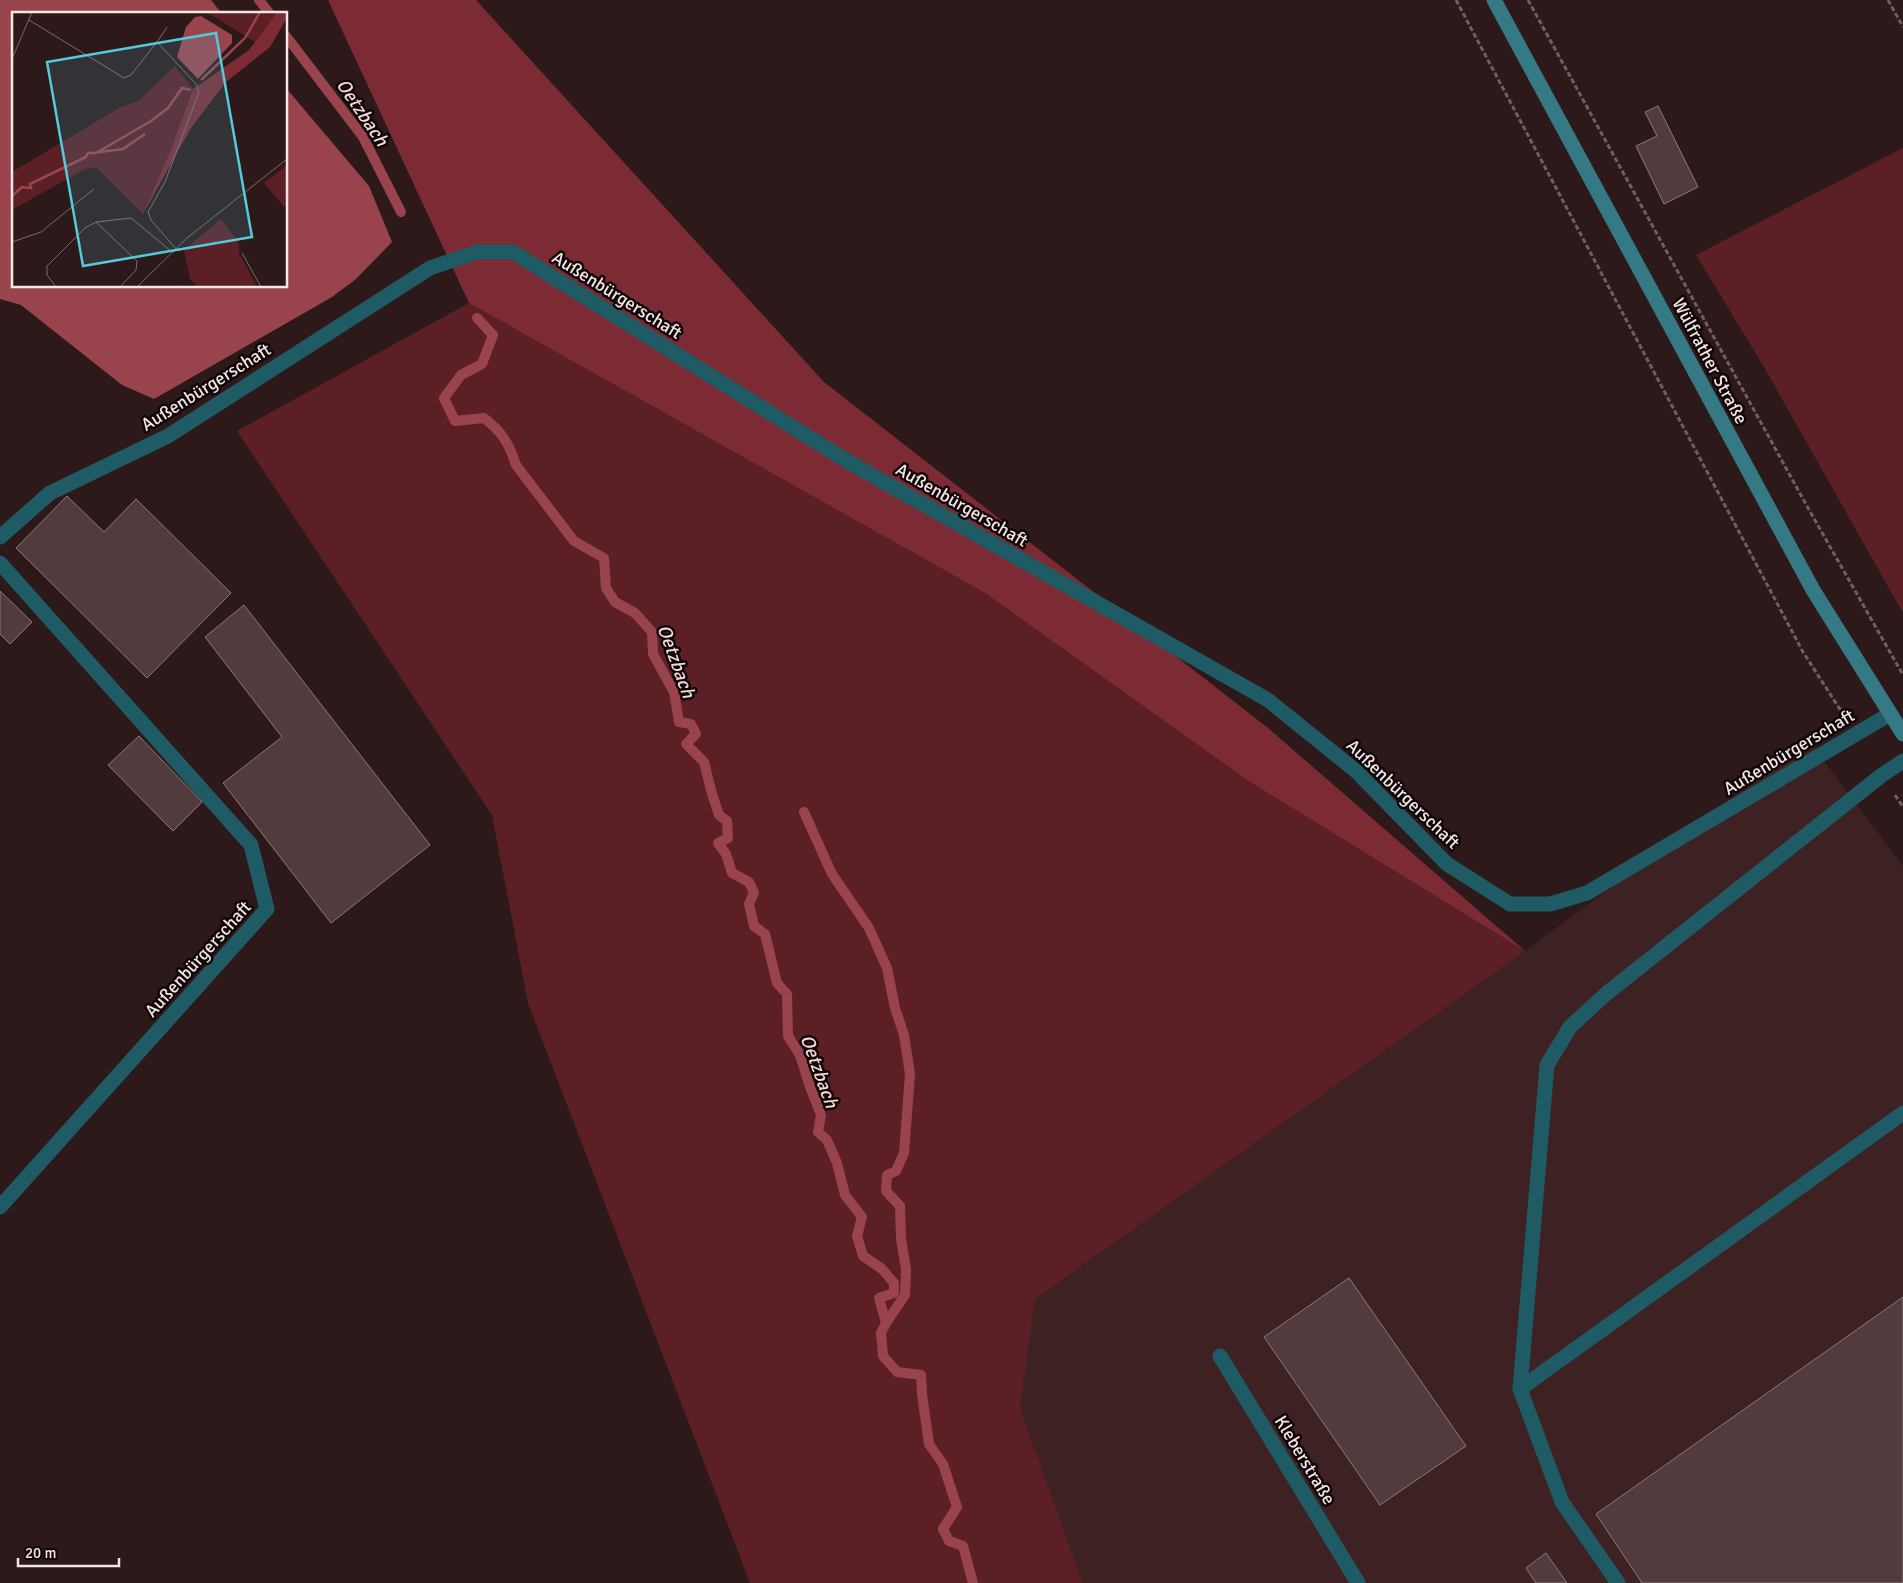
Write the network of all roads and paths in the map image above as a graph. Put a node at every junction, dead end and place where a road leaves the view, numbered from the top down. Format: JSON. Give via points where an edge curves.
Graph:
{"nodes":[{"id":1,"x":1456,"y":0,"type":"edge"},
{"id":2,"x":1494,"y":0,"type":"edge"},
{"id":3,"x":1528,"y":0,"type":"edge"},
{"id":4,"x":1888,"y":0,"type":"edge"},
{"id":5,"x":1903,"y":27,"type":"edge"},
{"id":6,"x":0,"y":537,"type":"edge"},
{"id":7,"x":0,"y":563,"type":"edge"},
{"id":8,"x":1903,"y":674,"type":"edge"},
{"id":9,"x":1890,"y":714,"type":"junction"},
{"id":10,"x":1903,"y":734,"type":"edge"},
{"id":11,"x":1856,"y":735,"type":"junction"},
{"id":12,"x":1903,"y":761,"type":"edge"},
{"id":13,"x":1882,"y":775,"type":"junction"},
{"id":14,"x":1903,"y":807,"type":"edge"},
{"id":15,"x":1903,"y":1113,"type":"edge"},
{"id":16,"x":0,"y":1207,"type":"edge"},
{"id":17,"x":1220,"y":1356,"type":"dead end"},
{"id":18,"x":1520,"y":1389,"type":"junction"},
{"id":19,"x":1358,"y":1583,"type":"edge"},
{"id":20,"x":1618,"y":1583,"type":"edge"}],
"edges":[{"from":1,"to":11,"type":"path","via":[[1803,652]]},
{"from":2,"to":9,"type":"main road","name":"Wülfrather Straße","via":[[1813,590]]},
{"from":3,"to":8,"type":"path"},
{"from":4,"to":5,"type":"path"},
{"from":6,"to":11,"type":"street","name":"Außenbürgerschaft","via":[[50,494],[168,436],[430,268],[477,252],[513,252],[847,461],[1268,700],[1356,771],[1447,864],[1510,904],[1550,904],[1587,894]]},
{"from":7,"to":16,"type":"street","name":"Außenbürgerschaft","via":[[251,845],[267,908]]},
{"from":9,"to":10,"type":"main road","name":"Wülfrather Straße"},
{"from":9,"to":11,"type":"street","name":"Außenbürgerschaft"},
{"from":12,"to":13,"type":"street"},
{"from":13,"to":14,"type":"path"},
{"from":13,"to":18,"type":"street","via":[[1607,992],[1570,1027],[1547,1065]]},
{"from":15,"to":18,"type":"street"},
{"from":17,"to":19,"type":"street","name":"Kleberstraße"},
{"from":18,"to":20,"type":"street","via":[[1562,1502]]}]}
